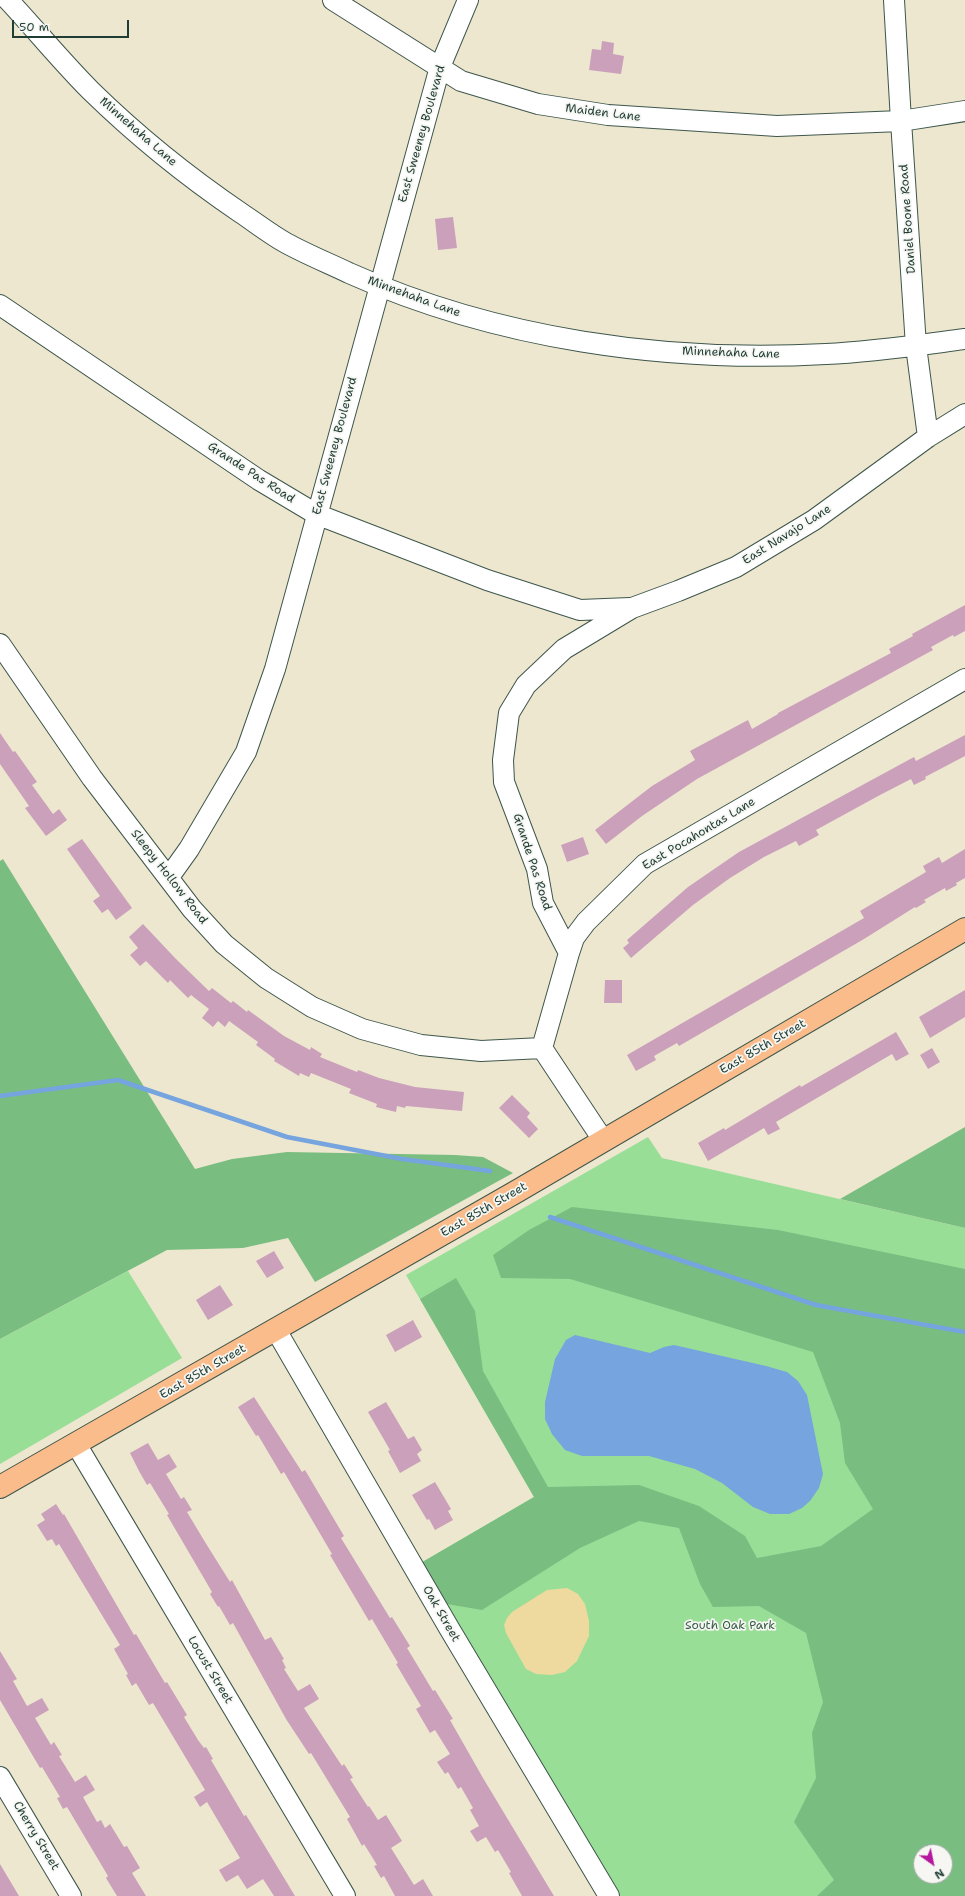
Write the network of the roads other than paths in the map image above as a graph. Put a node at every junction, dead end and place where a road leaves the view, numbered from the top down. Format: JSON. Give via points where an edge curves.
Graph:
{"nodes":[{"id":1,"x":8,"y":0,"type":"edge"},
{"id":2,"x":333,"y":0,"type":"edge"},
{"id":3,"x":468,"y":0,"type":"edge"},
{"id":4,"x":894,"y":0,"type":"edge"},
{"id":5,"x":440,"y":67,"type":"junction"},
{"id":6,"x":965,"y":111,"type":"edge"},
{"id":7,"x":901,"y":121,"type":"junction"},
{"id":8,"x":380,"y":286,"type":"junction"},
{"id":9,"x":0,"y":305,"type":"edge"},
{"id":10,"x":965,"y":339,"type":"edge"},
{"id":11,"x":916,"y":346,"type":"junction"},
{"id":12,"x":965,"y":414,"type":"edge"},
{"id":13,"x":928,"y":437,"type":"junction"},
{"id":14,"x":316,"y":514,"type":"junction"},
{"id":15,"x":526,"y":593,"type":"joint"},
{"id":16,"x":632,"y":608,"type":"junction"},
{"id":17,"x":0,"y":644,"type":"edge"},
{"id":18,"x":965,"y":679,"type":"edge"},
{"id":19,"x":526,"y":685,"type":"joint"},
{"id":20,"x":169,"y":877,"type":"junction"},
{"id":21,"x":965,"y":929,"type":"edge"},
{"id":22,"x":569,"y":953,"type":"junction"},
{"id":23,"x":542,"y":1048,"type":"junction"},
{"id":24,"x":603,"y":1140,"type":"junction"},
{"id":25,"x":276,"y":1330,"type":"junction"},
{"id":26,"x":76,"y":1444,"type":"junction"},
{"id":27,"x":0,"y":1487,"type":"edge"},
{"id":28,"x":0,"y":1777,"type":"edge"},
{"id":29,"x":71,"y":1896,"type":"edge"},
{"id":30,"x":345,"y":1896,"type":"edge"},
{"id":31,"x":609,"y":1896,"type":"edge"}],
"edges":[{"from":1,"to":8,"type":"street","name":"Minnehaha Lane","via":[[91,91],[147,142],[206,189],[284,242]]},
{"from":2,"to":5,"type":"street","name":"Maiden Lane"},
{"from":3,"to":5,"type":"street","name":"East Sweeney Boulevard"},
{"from":4,"to":7,"type":"street","name":"Daniel Boone Road"},
{"from":5,"to":7,"type":"street","name":"Maiden Lane","via":[[461,81],[538,104],[608,115],[777,126]]},
{"from":5,"to":8,"type":"street","name":"East Sweeney Boulevard"},
{"from":6,"to":7,"type":"street","name":"Maiden Lane"},
{"from":7,"to":11,"type":"street","name":"Daniel Boone Road"},
{"from":8,"to":11,"type":"street","name":"Minnehaha Lane","via":[[448,311],[501,325],[581,341],[663,351],[744,356],[826,354]]},
{"from":8,"to":14,"type":"street","name":"East Sweeney Boulevard"},
{"from":9,"to":14,"type":"street","name":"Grande Pas Road","via":[[259,480]]},
{"from":10,"to":11,"type":"street","name":"Minnehaha Lane"},
{"from":11,"to":13,"type":"street","name":"Daniel Boone Road"},
{"from":12,"to":13,"type":"street","name":"East Navajo Lane"},
{"from":13,"to":16,"type":"street","name":"East Navajo Lane","via":[[814,520],[736,567]]},
{"from":14,"to":15,"type":"street","name":"Grande Pas Road"},
{"from":14,"to":20,"type":"street","name":"East Sweeney Boulevard","via":[[275,669],[246,752],[189,849]]},
{"from":15,"to":16,"type":"street","name":"East Navajo Lane","via":[[580,610]]},
{"from":16,"to":19,"type":"street","name":"East Navajo Lane","via":[[564,649]]},
{"from":17,"to":20,"type":"street","name":"Sleepy Hollow Road","via":[[92,778]]},
{"from":18,"to":22,"type":"street","name":"East Pocahontas Lane","via":[[644,864],[586,922],[574,938]]},
{"from":19,"to":22,"type":"street","name":"Grande Pas Road","via":[[509,713],[503,760],[504,782],[536,869],[543,903]]},
{"from":20,"to":23,"type":"street","name":"Sleepy Hollow Road","via":[[192,909],[224,944],[266,978],[312,1007],[362,1029],[421,1045],[481,1051]]},
{"from":21,"to":24,"type":"main road","name":"East 85th Street"},
{"from":22,"to":23,"type":"street"},
{"from":23,"to":24,"type":"street"},
{"from":24,"to":25,"type":"main road","name":"East 85th Street"},
{"from":25,"to":26,"type":"main road","name":"East 85th Street"},
{"from":25,"to":31,"type":"street","name":"Oak Street","via":[[449,1628]]},
{"from":26,"to":27,"type":"main road","name":"East 85th Street"},
{"from":26,"to":30,"type":"street","name":"Locust Street"},
{"from":28,"to":29,"type":"street","name":"Cherry Street"}]}
